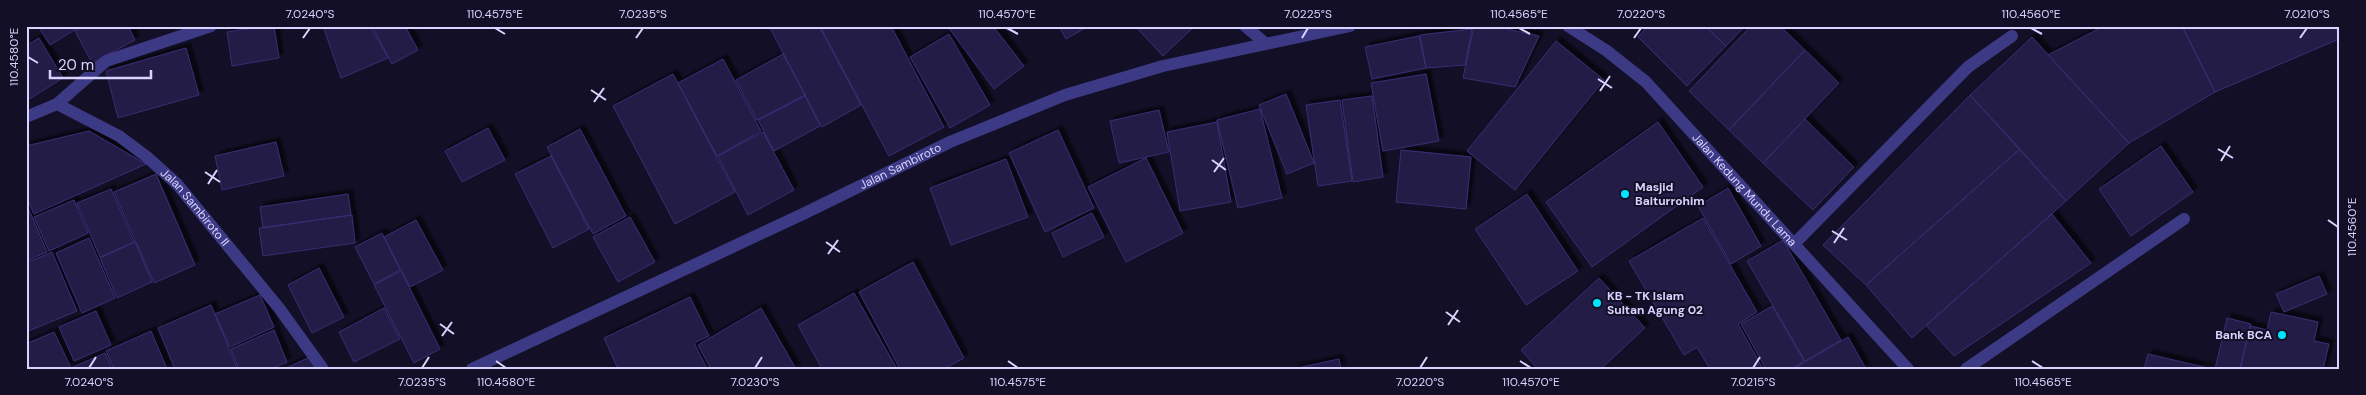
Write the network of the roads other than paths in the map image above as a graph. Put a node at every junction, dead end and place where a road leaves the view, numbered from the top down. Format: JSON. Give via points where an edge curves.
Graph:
{"nodes":[{"id":1,"x":211,"y":26,"type":"edge"},
{"id":2,"x":1245,"y":26,"type":"edge"},
{"id":3,"x":1350,"y":26,"type":"edge"},
{"id":4,"x":1568,"y":26,"type":"edge"},
{"id":5,"x":2012,"y":36,"type":"dead end"},
{"id":6,"x":1265,"y":43,"type":"junction"},
{"id":7,"x":57,"y":104,"type":"junction"},
{"id":8,"x":26,"y":117,"type":"edge"},
{"id":9,"x":2184,"y":219,"type":"dead end"},
{"id":10,"x":1794,"y":244,"type":"junction"},
{"id":11,"x":323,"y":369,"type":"edge"},
{"id":12,"x":472,"y":369,"type":"edge"},
{"id":13,"x":1908,"y":369,"type":"edge"},
{"id":14,"x":1966,"y":369,"type":"edge"}],
"edges":[{"from":1,"to":7,"type":"street","via":[[106,61]]},
{"from":2,"to":6,"type":"street"},
{"from":3,"to":6,"type":"street","name":"Jalan Sambiroto"},
{"from":4,"to":10,"type":"street","name":"Jalan Kedung Mundu Lama","via":[[1646,82]]},
{"from":5,"to":10,"type":"street","via":[[1968,67]]},
{"from":6,"to":12,"type":"street","name":"Jalan Sambiroto","via":[[1163,66],[1065,95],[950,142]]},
{"from":7,"to":8,"type":"street"},
{"from":7,"to":11,"type":"street","name":"Jalan Sambiroto II","via":[[119,136],[177,184],[279,308]]},
{"from":9,"to":14,"type":"street"},
{"from":10,"to":13,"type":"street","name":"Jalan Kedung Mundu Lama"}]}
